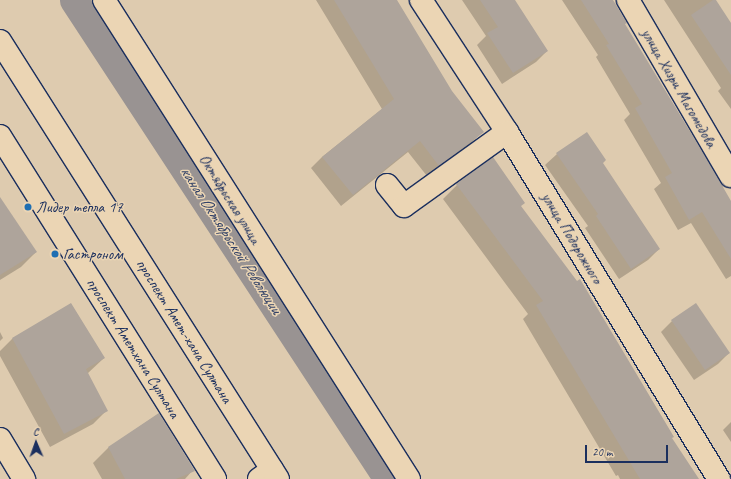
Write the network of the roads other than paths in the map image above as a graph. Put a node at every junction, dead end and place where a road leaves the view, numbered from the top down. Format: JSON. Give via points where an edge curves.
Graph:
{"nodes":[{"id":1,"x":104,"y":0,"type":"edge"},
{"id":2,"x":421,"y":0,"type":"edge"},
{"id":3,"x":628,"y":0,"type":"edge"},
{"id":4,"x":0,"y":41,"type":"edge"},
{"id":5,"x":507,"y":132,"type":"junction"},
{"id":6,"x":0,"y":136,"type":"edge"},
{"id":7,"x":731,"y":176,"type":"edge"},
{"id":8,"x":387,"y":185,"type":"dead end"},
{"id":9,"x":0,"y":439,"type":"edge"},
{"id":10,"x":270,"y":476,"type":"edge"},
{"id":11,"x":24,"y":479,"type":"edge"},
{"id":12,"x":215,"y":479,"type":"edge"},
{"id":13,"x":409,"y":479,"type":"edge"},
{"id":14,"x":719,"y":479,"type":"edge"}],
"edges":[{"from":1,"to":13,"type":"street","name":"Октябрьская улица"},
{"from":2,"to":5,"type":"street","name":"улица Подорожного"},
{"from":3,"to":7,"type":"street","name":"улица Хизри Магомедова"},
{"from":4,"to":10,"type":"street","name":"проспект Амет-хана Султана"},
{"from":5,"to":8,"type":"street","via":[[404,206]]},
{"from":5,"to":14,"type":"street","name":"улица Подорожного"},
{"from":6,"to":12,"type":"street","name":"проспект Аметхана Султана"},
{"from":9,"to":11,"type":"street"}]}
